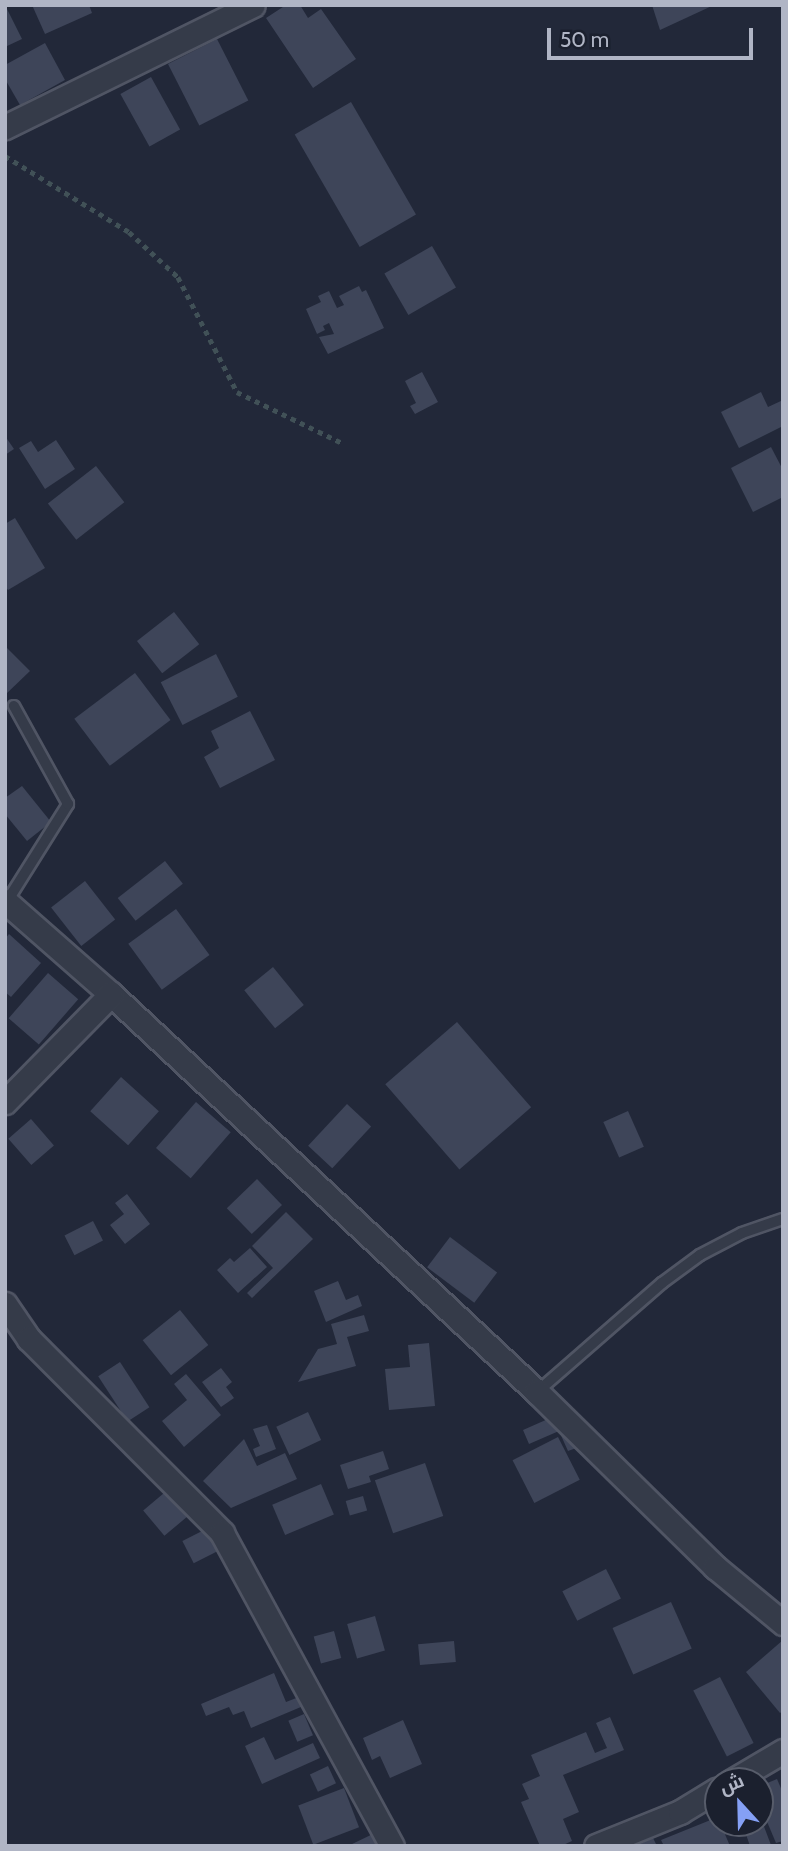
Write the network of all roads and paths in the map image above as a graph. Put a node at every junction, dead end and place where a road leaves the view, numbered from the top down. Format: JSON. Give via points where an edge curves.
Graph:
{"nodes":[{"id":1,"x":253,"y":5,"type":"edge"},
{"id":2,"x":5,"y":127,"type":"edge"},
{"id":3,"x":5,"y":156,"type":"edge"},
{"id":4,"x":342,"y":443,"type":"dead end"},
{"id":5,"x":14,"y":706,"type":"dead end"},
{"id":6,"x":6,"y":902,"type":"edge"},
{"id":7,"x":111,"y":994,"type":"junction"},
{"id":8,"x":5,"y":1101,"type":"edge"},
{"id":9,"x":783,"y":1219,"type":"edge"},
{"id":10,"x":5,"y":1304,"type":"edge"},
{"id":11,"x":537,"y":1392,"type":"junction"},
{"id":12,"x":783,"y":1623,"type":"edge"},
{"id":13,"x":783,"y":1751,"type":"edge"},
{"id":14,"x":756,"y":1767,"type":"edge"},
{"id":15,"x":704,"y":1798,"type":"edge"},
{"id":16,"x":392,"y":1846,"type":"edge"},
{"id":17,"x":596,"y":1846,"type":"edge"}],
"edges":[{"from":1,"to":2,"type":"street"},
{"from":3,"to":4,"type":"path","via":[[129,232],[178,277],[237,392]]},
{"from":5,"to":6,"type":"lane","via":[[68,804]]},
{"from":6,"to":7,"type":"street"},
{"from":7,"to":8,"type":"street"},
{"from":7,"to":11,"type":"street"},
{"from":9,"to":11,"type":"lane","via":[[700,1255]]},
{"from":10,"to":16,"type":"street","via":[[29,1339],[222,1533]]},
{"from":11,"to":12,"type":"street","via":[[715,1567]]},
{"from":13,"to":14,"type":"street"},
{"from":15,"to":17,"type":"street"}]}
